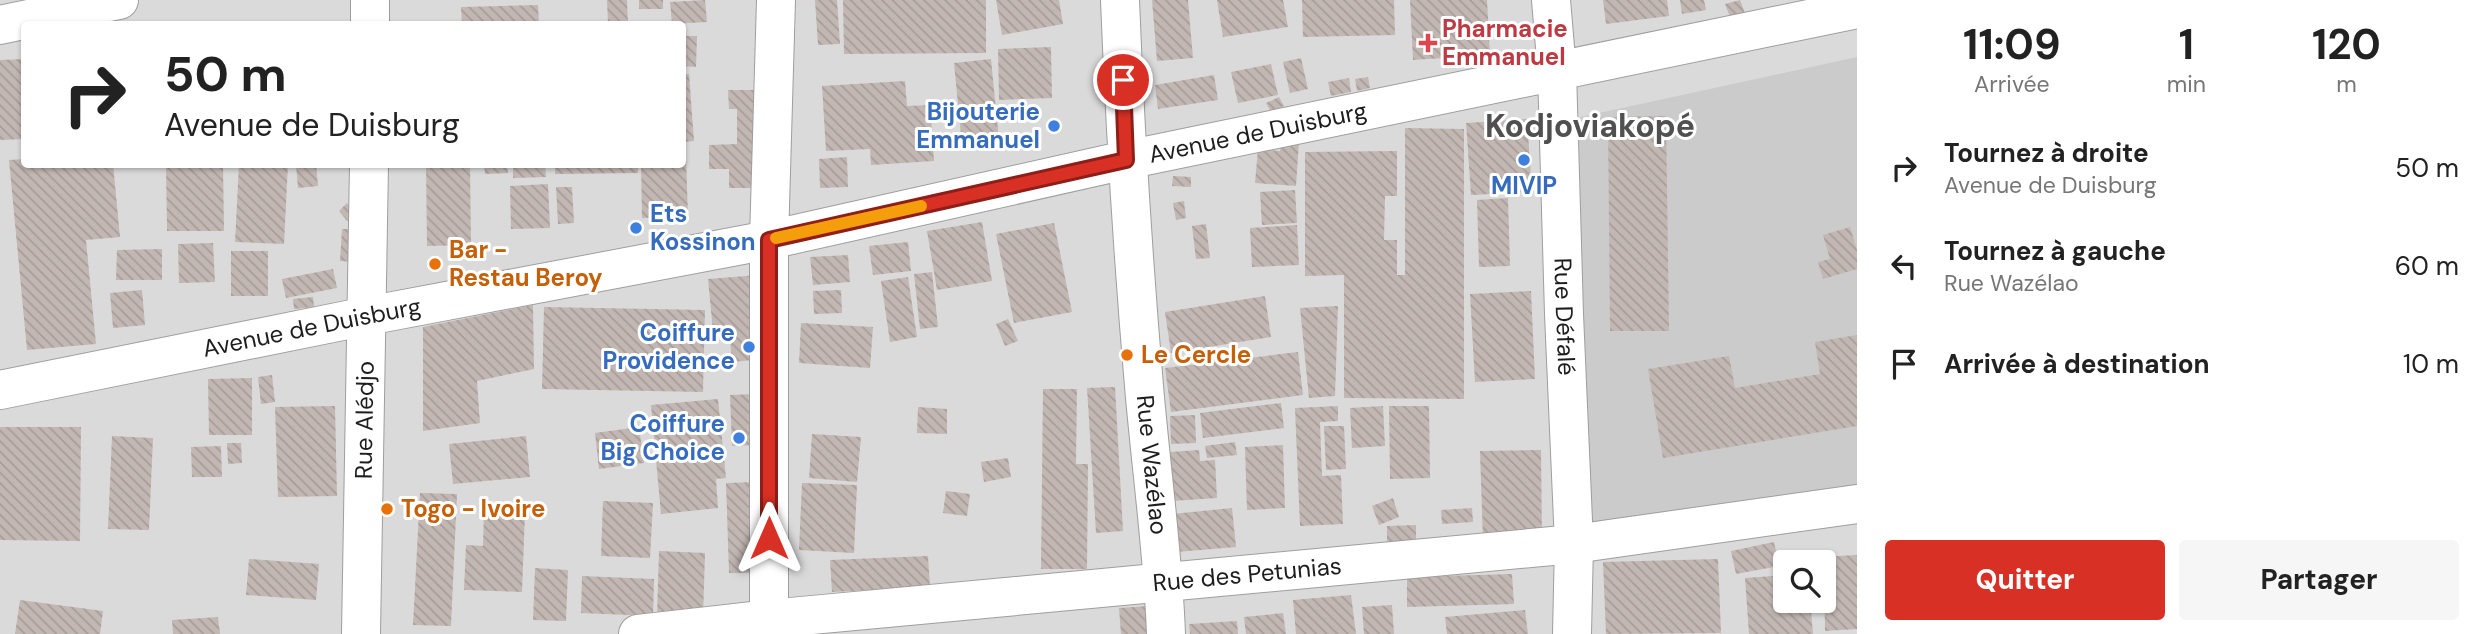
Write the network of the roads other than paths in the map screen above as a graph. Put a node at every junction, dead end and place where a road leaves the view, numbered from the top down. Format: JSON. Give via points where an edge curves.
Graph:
{"nodes":[{"id":1,"x":119,"y":0,"type":"edge"},
{"id":2,"x":370,"y":0,"type":"edge"},
{"id":3,"x":776,"y":0,"type":"edge"},
{"id":4,"x":1120,"y":0,"type":"edge"},
{"id":5,"x":1551,"y":0,"type":"edge"},
{"id":6,"x":1857,"y":9,"type":"edge"},
{"id":7,"x":370,"y":21,"type":"edge"},
{"id":8,"x":0,"y":25,"type":"edge"},
{"id":9,"x":1557,"y":71,"type":"junction"},
{"id":10,"x":1126,"y":160,"type":"junction"},
{"id":11,"x":369,"y":168,"type":"edge"},
{"id":12,"x":769,"y":240,"type":"junction"},
{"id":13,"x":367,"y":316,"type":"junction"},
{"id":14,"x":0,"y":390,"type":"edge"},
{"id":15,"x":1857,"y":504,"type":"edge"},
{"id":16,"x":1574,"y":544,"type":"junction"},
{"id":17,"x":1164,"y":584,"type":"junction"},
{"id":18,"x":769,"y":627,"type":"edge"},
{"id":19,"x":361,"y":634,"type":"edge"},
{"id":20,"x":638,"y":634,"type":"edge"},
{"id":21,"x":1166,"y":634,"type":"edge"},
{"id":22,"x":1573,"y":634,"type":"edge"}],
"edges":[{"from":1,"to":8,"type":"street"},
{"from":2,"to":7,"type":"street"},
{"from":3,"to":12,"type":"street"},
{"from":4,"to":10,"type":"street","name":"Rue Wazélao"},
{"from":5,"to":9,"type":"street","name":"Rue Défalé"},
{"from":6,"to":9,"type":"street","name":"Avenue de Duisburg"},
{"from":9,"to":10,"type":"street","name":"Avenue de Duisburg"},
{"from":9,"to":16,"type":"street","name":"Rue Défalé"},
{"from":10,"to":12,"type":"street","name":"Avenue de Duisburg"},
{"from":10,"to":17,"type":"street","name":"Rue Wazélao"},
{"from":11,"to":13,"type":"street","name":"Rue Alédjo"},
{"from":12,"to":13,"type":"street","name":"Avenue de Duisburg"},
{"from":12,"to":18,"type":"street"},
{"from":13,"to":14,"type":"street","name":"Avenue de Duisburg"},
{"from":13,"to":19,"type":"street","name":"Rue Alédjo"},
{"from":15,"to":16,"type":"street","name":"Rue des Petunias"},
{"from":16,"to":17,"type":"street","name":"Rue des Petunias"},
{"from":16,"to":22,"type":"street","name":"Rue Défalé"},
{"from":17,"to":18,"type":"street","name":"Rue des Petunias"},
{"from":17,"to":21,"type":"street","name":"Rue Wazélao"},
{"from":18,"to":20,"type":"street","name":"Rue des Petunias"}]}
